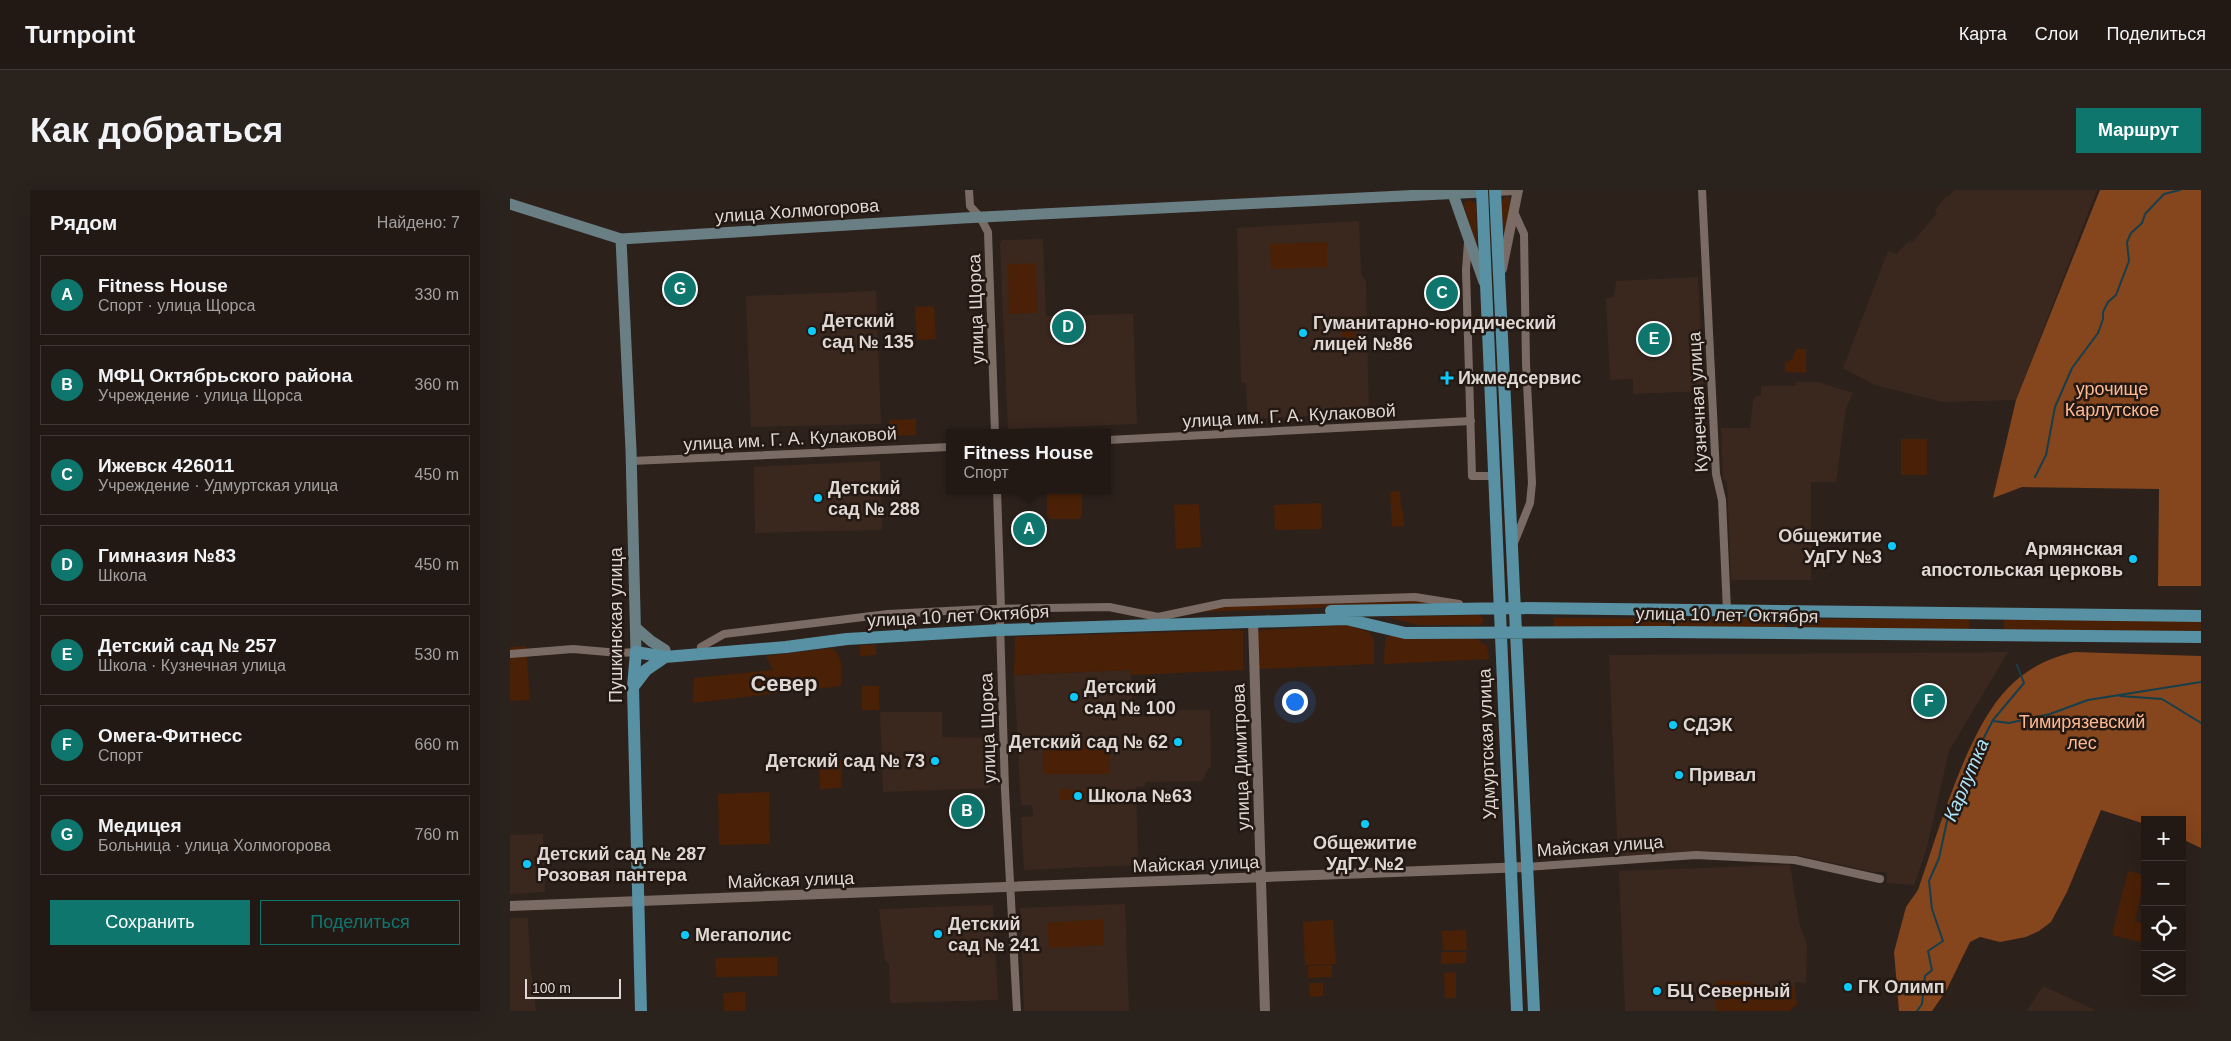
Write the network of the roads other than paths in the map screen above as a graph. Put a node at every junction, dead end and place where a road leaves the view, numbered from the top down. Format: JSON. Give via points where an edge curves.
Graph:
{"nodes":[{"id":1,"x":969,"y":190,"type":"edge"},
{"id":2,"x":1514,"y":190,"type":"edge"},
{"id":3,"x":1518,"y":190,"type":"edge"},
{"id":4,"x":1702,"y":190,"type":"edge"},
{"id":5,"x":1488,"y":191,"type":"edge"},
{"id":6,"x":1454,"y":192,"type":"edge"},
{"id":7,"x":510,"y":204,"type":"edge"},
{"id":8,"x":970,"y":206,"type":"junction"},
{"id":9,"x":1514,"y":212,"type":"junction"},
{"id":10,"x":985,"y":217,"type":"junction"},
{"id":11,"x":963,"y":218,"type":"junction"},
{"id":12,"x":621,"y":240,"type":"junction"},
{"id":13,"x":1469,"y":240,"type":"junction"},
{"id":14,"x":1466,"y":278,"type":"junction"},
{"id":15,"x":1499,"y":284,"type":"junction"},
{"id":16,"x":1486,"y":286,"type":"junction"},
{"id":17,"x":1471,"y":421,"type":"junction"},
{"id":18,"x":996,"y":429,"type":"edge"},
{"id":19,"x":1111,"y":440,"type":"edge"},
{"id":20,"x":946,"y":447,"type":"edge"},
{"id":21,"x":631,"y":461,"type":"junction"},
{"id":22,"x":1494,"y":476,"type":"junction"},
{"id":23,"x":997,"y":494,"type":"edge"},
{"id":24,"x":1511,"y":549,"type":"junction"},
{"id":25,"x":1500,"y":608,"type":"junction"},
{"id":26,"x":1514,"y":608,"type":"junction"},
{"id":27,"x":1000,"y":609,"type":"junction"},
{"id":28,"x":1483,"y":609,"type":"junction"},
{"id":29,"x":1727,"y":611,"type":"junction"},
{"id":30,"x":1973,"y":614,"type":"junction"},
{"id":31,"x":2002,"y":614,"type":"junction"},
{"id":32,"x":2201,"y":616,"type":"edge"},
{"id":33,"x":1158,"y":617,"type":"junction"},
{"id":34,"x":1253,"y":618,"type":"junction"},
{"id":35,"x":1000,"y":627,"type":"junction"},
{"id":36,"x":636,"y":628,"type":"junction"},
{"id":37,"x":1500,"y":632,"type":"junction"},
{"id":38,"x":1515,"y":632,"type":"junction"},
{"id":39,"x":1974,"y":635,"type":"junction"},
{"id":40,"x":2001,"y":635,"type":"junction"},
{"id":41,"x":2201,"y":636,"type":"edge"},
{"id":42,"x":701,"y":647,"type":"junction"},
{"id":43,"x":636,"y":652,"type":"junction"},
{"id":44,"x":665,"y":653,"type":"junction"},
{"id":45,"x":510,"y":654,"type":"edge"},
{"id":46,"x":633,"y":687,"type":"junction"},
{"id":47,"x":1526,"y":867,"type":"junction"},
{"id":48,"x":1510,"y":868,"type":"junction"},
{"id":49,"x":1261,"y":877,"type":"junction"},
{"id":50,"x":1880,"y":879,"type":"dead end"},
{"id":51,"x":1011,"y":887,"type":"junction"},
{"id":52,"x":638,"y":902,"type":"junction"},
{"id":53,"x":1528,"y":902,"type":"junction"},
{"id":54,"x":1512,"y":904,"type":"junction"},
{"id":55,"x":510,"y":906,"type":"edge"},
{"id":56,"x":641,"y":1011,"type":"edge"},
{"id":57,"x":1016,"y":1011,"type":"edge"},
{"id":58,"x":1266,"y":1011,"type":"edge"},
{"id":59,"x":1517,"y":1011,"type":"edge"},
{"id":60,"x":1534,"y":1011,"type":"edge"}],
"edges":[{"from":1,"to":8,"type":"street"},
{"from":2,"to":5,"type":"street","name":"улица Холмогорова"},
{"from":3,"to":9,"type":"street"},
{"from":4,"to":29,"type":"street","name":"Кузнечная улица","via":[[1716,474],[1722,500]]},
{"from":5,"to":6,"type":"main road","name":"улица Холмогорова"},
{"from":5,"to":15,"type":"main road","name":"Удмуртская улица"},
{"from":5,"to":16,"type":"main road","name":"Удмуртская улица"},
{"from":6,"to":10,"type":"main road","name":"улица Холмогорова"},
{"from":6,"to":13,"type":"main road"},
{"from":7,"to":12,"type":"main road"},
{"from":8,"to":10,"type":"street","name":"улица Щорса"},
{"from":8,"to":11,"type":"street"},
{"from":9,"to":15,"type":"street"},
{"from":9,"to":24,"type":"street","name":"Удмуртская улица","via":[[1524,234],[1532,483],[1530,503]]},
{"from":10,"to":11,"type":"main road","name":"улица Холмогорова"},
{"from":10,"to":18,"type":"street","name":"улица Щорса"},
{"from":11,"to":12,"type":"main road","name":"улица Холмогорова"},
{"from":12,"to":21,"type":"main road","name":"Пушкинская улица"},
{"from":13,"to":14,"type":"street"},
{"from":13,"to":16,"type":"main road"},
{"from":14,"to":16,"type":"street","via":[[1476,277]]},
{"from":14,"to":17,"type":"street"},
{"from":15,"to":24,"type":"main road","name":"Удмуртская улица"},
{"from":16,"to":22,"type":"main road","name":"Удмуртская улица"},
{"from":17,"to":19,"type":"street","name":"улица им. Г. А. Кулаковой"},
{"from":17,"to":22,"type":"street","via":[[1472,476]]},
{"from":20,"to":21,"type":"street","name":"улица им. Г. А. Кулаковой"},
{"from":21,"to":36,"type":"main road","name":"Пушкинская улица"},
{"from":22,"to":25,"type":"main road","name":"Удмуртская улица"},
{"from":23,"to":27,"type":"street"},
{"from":24,"to":26,"type":"main road","name":"Удмуртская улица"},
{"from":25,"to":26,"type":"main road","name":"улица 10 лет Октября"},
{"from":25,"to":28,"type":"main road","name":"улица 10 лет Октября"},
{"from":25,"to":37,"type":"main road","name":"Удмуртская улица"},
{"from":26,"to":29,"type":"main road","name":"улица 10 лет Октября"},
{"from":26,"to":38,"type":"main road","name":"Удмуртская улица"},
{"from":27,"to":33,"type":"street","name":"улица 10 лет Октября","via":[[1109,607]]},
{"from":27,"to":42,"type":"street","name":"улица 10 лет Октября","via":[[888,614],[776,627],[724,634]]},
{"from":28,"to":33,"type":"street","name":"улица 10 лет Октября","via":[[1415,597],[1224,604]]},
{"from":28,"to":34,"type":"main road","name":"улица 10 лет Октября"},
{"from":29,"to":30,"type":"main road","name":"улица 10 лет Октября"},
{"from":30,"to":31,"type":"main road","name":"улица 10 лет Октября"},
{"from":30,"to":39,"type":"main road","via":[[1977,626]]},
{"from":31,"to":32,"type":"main road","name":"улица 10 лет Октября"},
{"from":31,"to":40,"type":"main road","via":[[1997,625]]},
{"from":33,"to":34,"type":"main road","name":"улица 10 лет Октября"},
{"from":33,"to":35,"type":"main road","name":"улица 10 лет Октября"},
{"from":34,"to":35,"type":"main road","name":"улица 10 лет Октября"},
{"from":34,"to":37,"type":"main road","name":"улица 10 лет Октября","via":[[1346,619],[1405,633]]},
{"from":34,"to":49,"type":"street","name":"улица Димитрова"},
{"from":35,"to":42,"type":"main road","name":"улица 10 лет Октября","via":[[855,631]]},
{"from":35,"to":44,"type":"main road","name":"улица 10 лет Октября","via":[[786,647]]},
{"from":35,"to":51,"type":"street","name":"улица Щорса"},
{"from":36,"to":43,"type":"main road","name":"Пушкинская улица"},
{"from":36,"to":44,"type":"main road"},
{"from":37,"to":38,"type":"main road","name":"улица 10 лет Октября"},
{"from":37,"to":48,"type":"main road","name":"Удмуртская улица"},
{"from":38,"to":39,"type":"main road","name":"улица 10 лет Октября"},
{"from":38,"to":47,"type":"main road","name":"Удмуртская улица"},
{"from":39,"to":40,"type":"main road","name":"улица 10 лет Октября"},
{"from":40,"to":41,"type":"main road","name":"улица 10 лет Октября"},
{"from":42,"to":44,"type":"main road","name":"улица 10 лет Октября"},
{"from":43,"to":44,"type":"main road"},
{"from":43,"to":45,"type":"street","via":[[573,649]]},
{"from":43,"to":46,"type":"main road","name":"Пушкинская улица"},
{"from":44,"to":46,"type":"main road"},
{"from":46,"to":52,"type":"main road","name":"Пушкинская улица"},
{"from":47,"to":48,"type":"street","name":"Майская улица"},
{"from":47,"to":50,"type":"street","name":"Майская улица","via":[[1696,855],[1795,860]]},
{"from":47,"to":53,"type":"main road","name":"Удмуртская улица"},
{"from":48,"to":49,"type":"street","name":"Майская улица"},
{"from":48,"to":54,"type":"main road","name":"Удмуртская улица"},
{"from":49,"to":51,"type":"street","name":"Майская улица"},
{"from":49,"to":58,"type":"street","name":"улица Димитрова"},
{"from":51,"to":52,"type":"street","name":"Майская улица"},
{"from":51,"to":57,"type":"street","name":"улица Щорса"},
{"from":52,"to":55,"type":"street","name":"Майская улица"},
{"from":52,"to":56,"type":"main road","name":"Пушкинская улица"},
{"from":53,"to":54,"type":"main road","via":[[1520,898]]},
{"from":53,"to":60,"type":"main road","name":"Удмуртская улица"},
{"from":54,"to":59,"type":"main road","name":"Удмуртская улица"}]}
